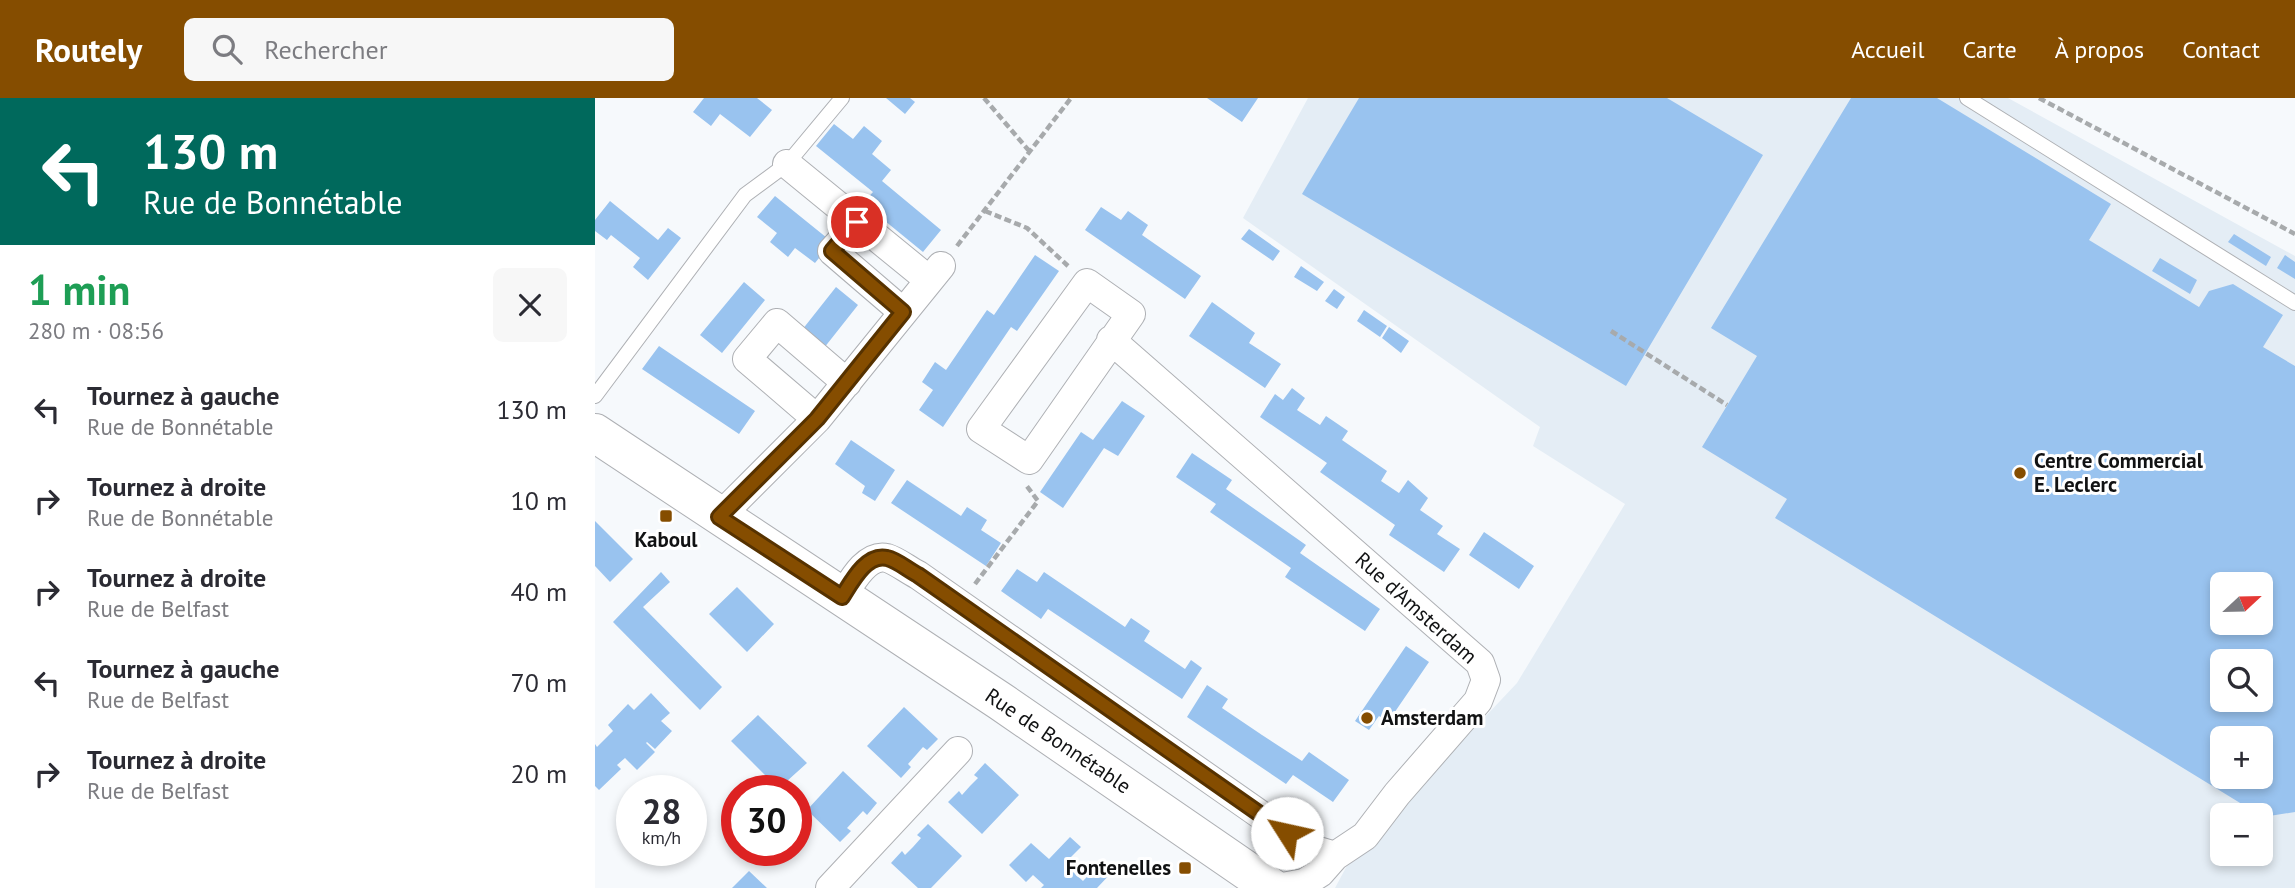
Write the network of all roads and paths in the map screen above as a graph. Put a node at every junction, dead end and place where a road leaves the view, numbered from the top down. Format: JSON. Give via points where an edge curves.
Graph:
{"nodes":[{"id":1,"x":842,"y":98,"type":"edge"},
{"id":2,"x":984,"y":98,"type":"edge"},
{"id":3,"x":1071,"y":98,"type":"edge"},
{"id":4,"x":1967,"y":98,"type":"edge"},
{"id":5,"x":2039,"y":98,"type":"edge"},
{"id":6,"x":1030,"y":152,"type":"junction"},
{"id":7,"x":787,"y":164,"type":"junction"},
{"id":8,"x":985,"y":211,"type":"junction"},
{"id":9,"x":857,"y":222,"type":"junction"},
{"id":10,"x":2295,"y":234,"type":"edge"},
{"id":11,"x":935,"y":273,"type":"junction"},
{"id":12,"x":1087,"y":283,"type":"junction"},
{"id":13,"x":2295,"y":303,"type":"edge"},
{"id":14,"x":903,"y":312,"type":"junction"},
{"id":15,"x":1611,"y":331,"type":"dead end"},
{"id":16,"x":1111,"y":340,"type":"junction"},
{"id":17,"x":847,"y":383,"type":"junction"},
{"id":18,"x":595,"y":396,"type":"edge"},
{"id":19,"x":1727,"y":405,"type":"dead end"},
{"id":20,"x":817,"y":419,"type":"junction"},
{"id":21,"x":595,"y":433,"type":"edge"},
{"id":22,"x":1029,"y":460,"type":"junction"},
{"id":23,"x":719,"y":517,"type":"junction"},
{"id":24,"x":842,"y":597,"type":"junction"},
{"id":25,"x":960,"y":604,"type":"junction"},
{"id":26,"x":958,"y":751,"type":"dead end"},
{"id":27,"x":1335,"y":856,"type":"junction"},
{"id":28,"x":830,"y":888,"type":"edge"},
{"id":29,"x":1275,"y":888,"type":"edge"}],
"edges":[{"from":1,"to":7,"type":"lane"},
{"from":2,"to":6,"type":"path"},
{"from":3,"to":6,"type":"path"},
{"from":4,"to":13,"type":"lane"},
{"from":5,"to":10,"type":"path"},
{"from":6,"to":8,"type":"path"},
{"from":7,"to":9,"type":"street"},
{"from":7,"to":18,"type":"lane","via":[[745,195]]},
{"from":8,"to":11,"type":"path"},
{"from":8,"to":12,"type":"path","via":[[1027,228]]},
{"from":9,"to":11,"type":"street"},
{"from":9,"to":14,"type":"street","via":[[832,251]]},
{"from":11,"to":14,"type":"street"},
{"from":12,"to":16,"type":"street","via":[[1131,314]]},
{"from":12,"to":22,"type":"street","via":[[981,429]]},
{"from":14,"to":17,"type":"street"},
{"from":15,"to":19,"type":"path"},
{"from":16,"to":22,"type":"street"},
{"from":16,"to":27,"type":"street","name":"Rue d'Amsterdam","via":[[1480,663],[1486,680],[1478,701],[1365,836]]},
{"from":17,"to":20,"type":"street"},
{"from":17,"to":20,"type":"street","via":[[776,323],[747,359]]},
{"from":20,"to":23,"type":"street"},
{"from":21,"to":23,"type":"main road","name":"Rue de Bonnétable"},
{"from":22,"to":25,"type":"path","via":[[1025,485],[1038,501]]},
{"from":23,"to":24,"type":"main road","name":"Rue de Bonnétable"},
{"from":24,"to":25,"type":"street","via":[[860,570],[873,559],[886,558]]},
{"from":24,"to":29,"type":"main road","name":"Rue de Bonnétable"},
{"from":25,"to":27,"type":"street","via":[[1308,848]]},
{"from":26,"to":28,"type":"street"},
{"from":27,"to":29,"type":"street","name":"Rue d'Amsterdam","via":[[1304,883]]}]}
